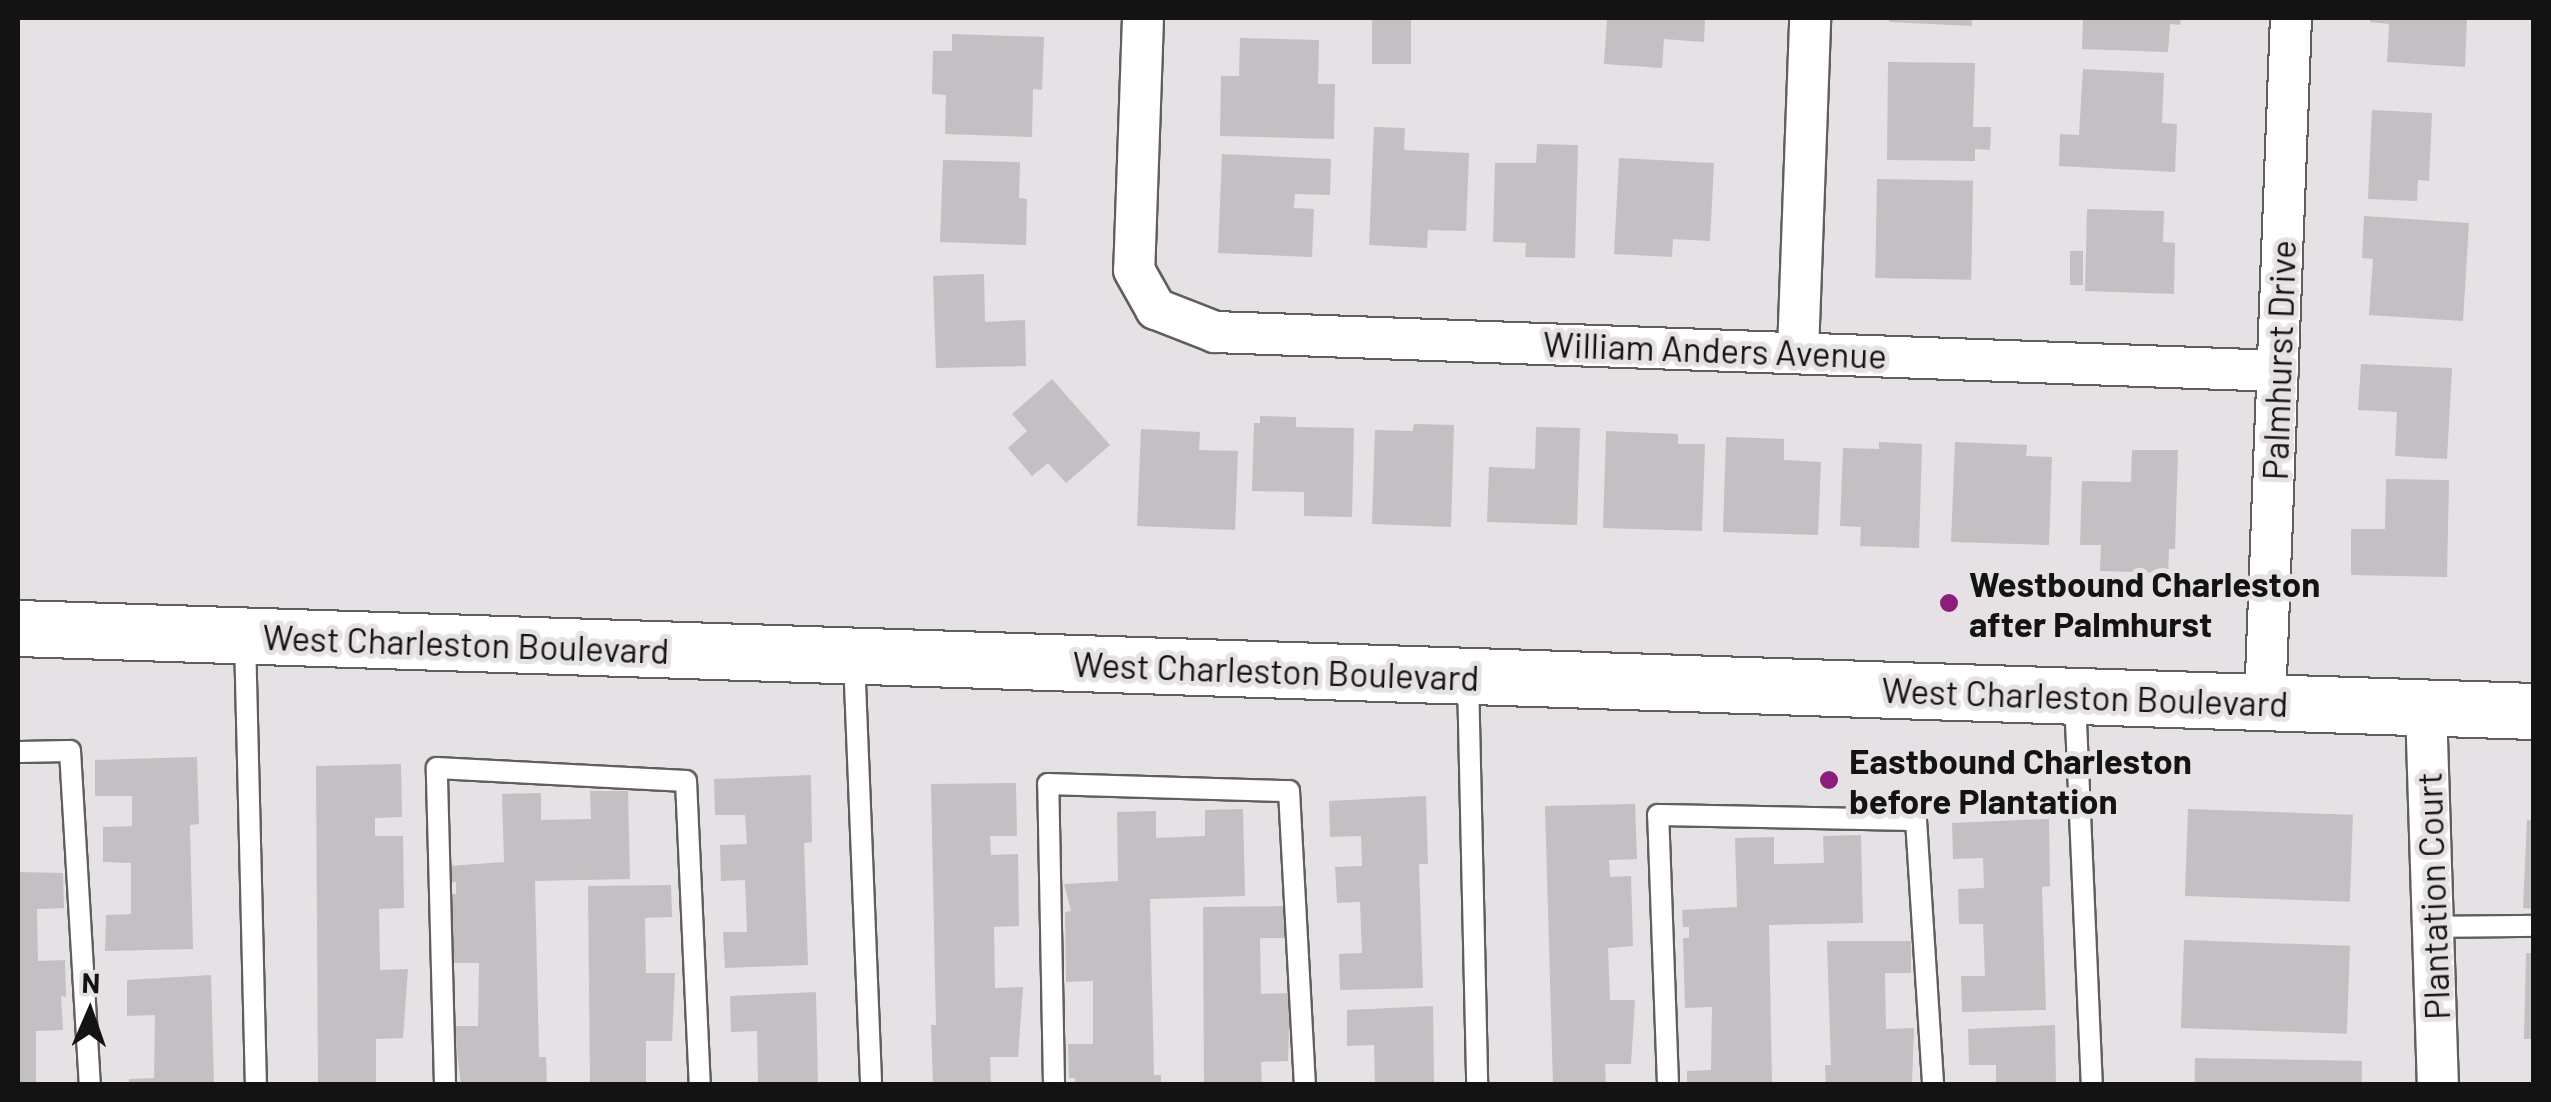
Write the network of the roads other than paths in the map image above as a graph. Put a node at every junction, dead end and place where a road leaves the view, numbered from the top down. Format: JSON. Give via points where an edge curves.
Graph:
{"nodes":[{"id":1,"x":1143,"y":18,"type":"edge"},
{"id":2,"x":1810,"y":18,"type":"edge"},
{"id":3,"x":2291,"y":18,"type":"edge"},
{"id":4,"x":1798,"y":352,"type":"junction"},
{"id":5,"x":2278,"y":372,"type":"junction"},
{"id":6,"x":18,"y":628,"type":"edge"},
{"id":7,"x":245,"y":636,"type":"junction"},
{"id":8,"x":854,"y":656,"type":"junction"},
{"id":9,"x":1468,"y":676,"type":"junction"},
{"id":10,"x":2074,"y":696,"type":"junction"},
{"id":11,"x":2265,"y":702,"type":"junction"},
{"id":12,"x":2426,"y":708,"type":"junction"},
{"id":13,"x":2534,"y":711,"type":"edge"},
{"id":14,"x":18,"y":752,"type":"edge"},
{"id":15,"x":2432,"y":926,"type":"junction"},
{"id":16,"x":2534,"y":926,"type":"edge"},
{"id":17,"x":90,"y":1084,"type":"edge"},
{"id":18,"x":256,"y":1084,"type":"edge"},
{"id":19,"x":445,"y":1084,"type":"edge"},
{"id":20,"x":700,"y":1084,"type":"edge"},
{"id":21,"x":871,"y":1084,"type":"edge"},
{"id":22,"x":1054,"y":1084,"type":"edge"},
{"id":23,"x":1305,"y":1084,"type":"edge"},
{"id":24,"x":1477,"y":1084,"type":"edge"},
{"id":25,"x":1668,"y":1084,"type":"edge"},
{"id":26,"x":1933,"y":1084,"type":"edge"},
{"id":27,"x":2092,"y":1084,"type":"edge"},
{"id":28,"x":2438,"y":1084,"type":"edge"}],
"edges":[{"from":1,"to":4,"type":"street","name":"William Anders Avenue","via":[[1134,270],[1156,309],[1215,332]]},
{"from":2,"to":4,"type":"street"},
{"from":3,"to":5,"type":"street","name":"Palmhurst Drive"},
{"from":4,"to":5,"type":"street","name":"William Anders Avenue"},
{"from":5,"to":11,"type":"street","name":"Palmhurst Drive"},
{"from":6,"to":7,"type":"main road","name":"West Charleston Boulevard"},
{"from":7,"to":8,"type":"main road","name":"West Charleston Boulevard"},
{"from":7,"to":18,"type":"lane"},
{"from":8,"to":9,"type":"main road","name":"West Charleston Boulevard"},
{"from":8,"to":21,"type":"lane"},
{"from":9,"to":10,"type":"main road","name":"West Charleston Boulevard"},
{"from":9,"to":24,"type":"lane"},
{"from":10,"to":11,"type":"main road","name":"West Charleston Boulevard"},
{"from":10,"to":27,"type":"lane"},
{"from":11,"to":12,"type":"main road","name":"West Charleston Boulevard"},
{"from":12,"to":13,"type":"main road","name":"West Charleston Boulevard"},
{"from":12,"to":15,"type":"street","name":"Plantation Court"},
{"from":14,"to":17,"type":"lane","via":[[70,751]]},
{"from":15,"to":16,"type":"lane"},
{"from":15,"to":28,"type":"street","name":"Plantation Court"},
{"from":19,"to":20,"type":"lane","via":[[437,768],[686,781]]},
{"from":22,"to":23,"type":"lane","via":[[1048,784],[1289,791]]},
{"from":25,"to":26,"type":"lane","via":[[1658,815],[1916,820]]}]}
